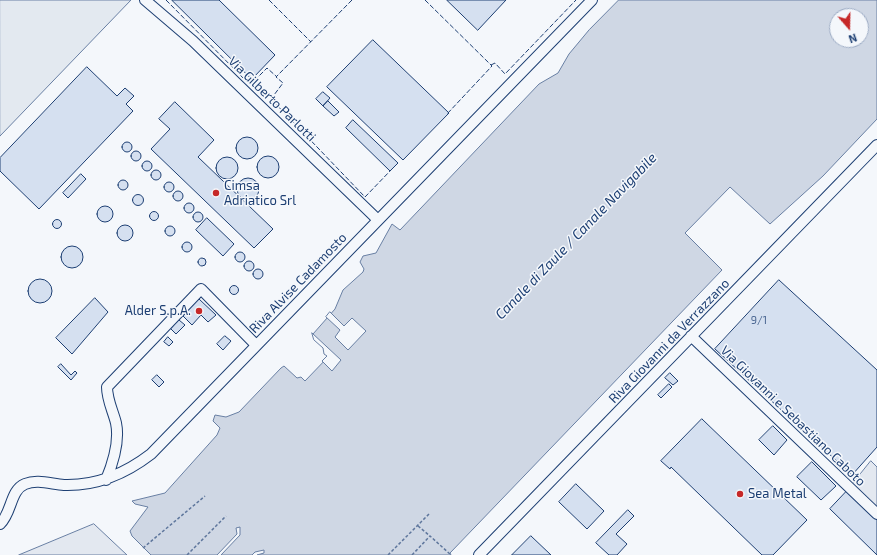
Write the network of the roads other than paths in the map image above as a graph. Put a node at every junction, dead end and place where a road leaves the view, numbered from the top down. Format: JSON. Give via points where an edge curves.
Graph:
{"nodes":[{"id":1,"x":146,"y":0,"type":"edge"},
{"id":2,"x":592,"y":0,"type":"edge"},
{"id":3,"x":877,"y":145,"type":"edge"},
{"id":4,"x":378,"y":220,"type":"junction"},
{"id":5,"x":691,"y":336,"type":"junction"},
{"id":6,"x":256,"y":345,"type":"junction"},
{"id":7,"x":106,"y":480,"type":"junction"},
{"id":8,"x":877,"y":514,"type":"edge"},
{"id":9,"x":0,"y":524,"type":"edge"},
{"id":10,"x":479,"y":555,"type":"edge"}],
"edges":[{"from":1,"to":4,"type":"street","name":"Via Gilberto Parlotti","via":[[193,40]]},
{"from":2,"to":4,"type":"street","name":"Riva Alvise Cadamosto"},
{"from":3,"to":5,"type":"street","name":"Riva Giovanni da Verrazzano"},
{"from":4,"to":6,"type":"street","name":"Riva Alvise Cadamosto"},
{"from":5,"to":8,"type":"street","name":"Via Giovanni e Sebastiano Caboto"},
{"from":5,"to":10,"type":"street","name":"Riva Giovanni da Verrazzano"},
{"from":6,"to":7,"type":"street","name":"Riva Alvise Cadamosto","via":[[151,454],[138,464]]},
{"from":6,"to":7,"type":"street","via":[[201,289],[107,387],[117,439],[112,466]]},
{"from":7,"to":9,"type":"street","name":"Riva Alvise Cadamosto","via":[[63,485],[35,482],[24,484],[16,491],[6,518]]}]}
